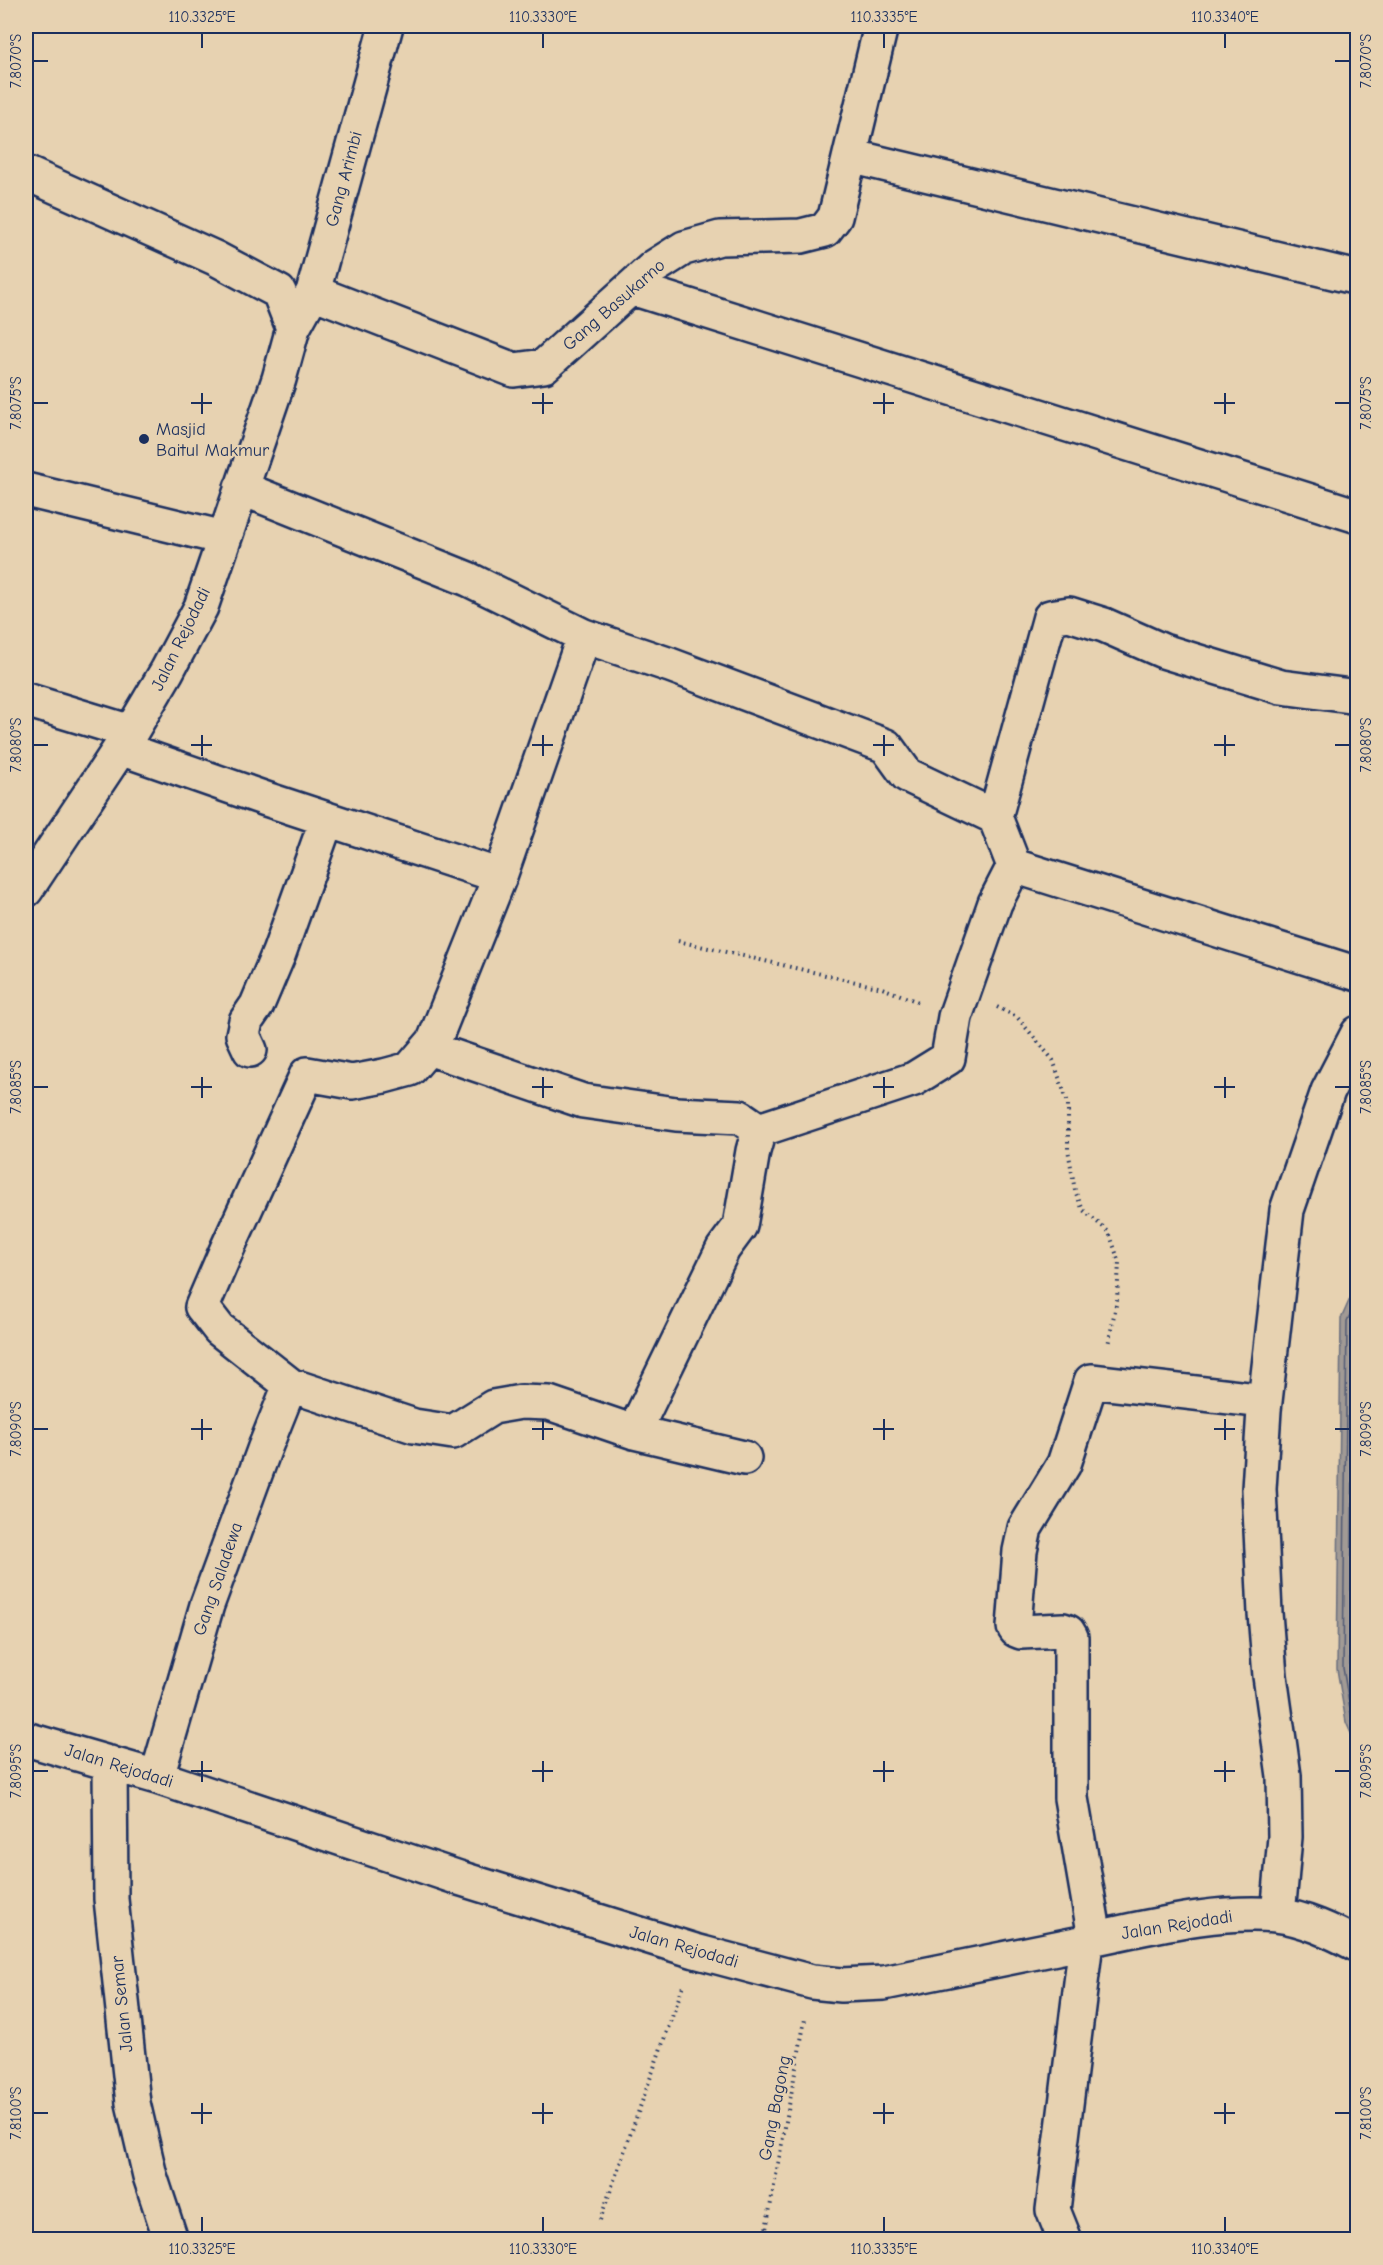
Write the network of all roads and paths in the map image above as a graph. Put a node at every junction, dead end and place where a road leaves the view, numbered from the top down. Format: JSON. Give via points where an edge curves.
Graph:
{"nodes":[{"id":1,"x":386,"y":26,"type":"edge"},
{"id":2,"x":881,"y":26,"type":"edge"},
{"id":3,"x":850,"y":156,"type":"junction"},
{"id":4,"x":26,"y":173,"type":"edge"},
{"id":5,"x":1358,"y":278,"type":"edge"},
{"id":6,"x":632,"y":288,"type":"junction"},
{"id":7,"x":313,"y":292,"type":"junction"},
{"id":8,"x":293,"y":328,"type":"junction"},
{"id":9,"x":241,"y":488,"type":"junction"},
{"id":10,"x":26,"y":490,"type":"edge"},
{"id":11,"x":1358,"y":516,"type":"edge"},
{"id":12,"x":224,"y":538,"type":"junction"},
{"id":13,"x":584,"y":636,"type":"junction"},
{"id":14,"x":1358,"y":697,"type":"edge"},
{"id":15,"x":26,"y":700,"type":"edge"},
{"id":16,"x":126,"y":740,"type":"junction"},
{"id":17,"x":995,"y":817,"type":"junction"},
{"id":18,"x":327,"y":819,"type":"junction"},
{"id":19,"x":1014,"y":866,"type":"junction"},
{"id":20,"x":500,"y":876,"type":"junction"},
{"id":21,"x":26,"y":890,"type":"edge"},
{"id":22,"x":678,"y":941,"type":"dead end"},
{"id":23,"x":1358,"y":974,"type":"edge"},
{"id":24,"x":959,"y":1004,"type":"junction"},
{"id":25,"x":1358,"y":1033,"type":"edge"},
{"id":26,"x":428,"y":1048,"type":"junction"},
{"id":27,"x":250,"y":1050,"type":"dead end"},
{"id":28,"x":759,"y":1130,"type":"junction"},
{"id":29,"x":1091,"y":1381,"type":"junction"},
{"id":30,"x":290,"y":1385,"type":"junction"},
{"id":31,"x":1265,"y":1401,"type":"junction"},
{"id":32,"x":634,"y":1432,"type":"junction"},
{"id":33,"x":744,"y":1458,"type":"dead end"},
{"id":34,"x":26,"y":1739,"type":"edge"},
{"id":35,"x":110,"y":1763,"type":"junction"},
{"id":36,"x":157,"y":1777,"type":"junction"},
{"id":37,"x":1278,"y":1915,"type":"junction"},
{"id":38,"x":1091,"y":1940,"type":"junction"},
{"id":39,"x":1358,"y":1945,"type":"edge"},
{"id":40,"x":695,"y":1951,"type":"junction"},
{"id":41,"x":812,"y":1982,"type":"junction"},
{"id":42,"x":600,"y":2220,"type":"dead end"},
{"id":43,"x":171,"y":2240,"type":"edge"},
{"id":44,"x":764,"y":2240,"type":"edge"},
{"id":45,"x":1065,"y":2240,"type":"edge"}],
"edges":[{"from":1,"to":7,"type":"street","name":"Gang Arimbi"},
{"from":2,"to":3,"type":"street","name":"Gang Basukarno"},
{"from":3,"to":5,"type":"street"},
{"from":3,"to":6,"type":"street","name":"Gang Basukarno","via":[[835,217],[825,230],[801,236],[720,238],[684,248],[654,267]]},
{"from":4,"to":8,"type":"street","via":[[214,258],[279,292]]},
{"from":6,"to":7,"type":"street","name":"Gang Basukarno","via":[[544,366],[514,370]]},
{"from":6,"to":11,"type":"street"},
{"from":7,"to":8,"type":"street","name":"Gang Arimbi"},
{"from":8,"to":9,"type":"street","name":"Jalan Rejodadi"},
{"from":9,"to":12,"type":"street","name":"Jalan Rejodadi"},
{"from":9,"to":13,"type":"street","via":[[468,579]]},
{"from":10,"to":12,"type":"street"},
{"from":12,"to":16,"type":"street","name":"Jalan Rejodadi","via":[[201,607]]},
{"from":13,"to":17,"type":"street","via":[[886,746],[907,775]]},
{"from":13,"to":20,"type":"street"},
{"from":14,"to":17,"type":"street","via":[[1281,687],[1163,651],[1069,614],[1050,617]]},
{"from":15,"to":16,"type":"street"},
{"from":16,"to":18,"type":"street"},
{"from":16,"to":21,"type":"street","name":"Jalan Rejodadi"},
{"from":17,"to":19,"type":"street"},
{"from":18,"to":20,"type":"street"},
{"from":18,"to":27,"type":"street","via":[[279,953],[246,1021],[243,1035]]},
{"from":19,"to":23,"type":"street"},
{"from":19,"to":24,"type":"street","via":[[995,903]]},
{"from":20,"to":26,"type":"street"},
{"from":22,"to":24,"type":"path"},
{"from":24,"to":28,"type":"street","via":[[948,1058],[914,1079]]},
{"from":24,"to":29,"type":"path","via":[[1017,1017],[1053,1060],[1068,1103],[1068,1149],[1075,1191],[1083,1210],[1109,1232],[1119,1262],[1108,1346]]},
{"from":25,"to":31,"type":"street","via":[[1328,1091],[1287,1210]]},
{"from":26,"to":28,"type":"street","via":[[583,1101],[676,1114],[740,1117]]},
{"from":26,"to":30,"type":"street","via":[[410,1069],[384,1076],[352,1082],[307,1074],[202,1307],[219,1329]]},
{"from":28,"to":32,"type":"street","via":[[740,1226],[723,1249]]},
{"from":29,"to":31,"type":"street"},
{"from":29,"to":38,"type":"street","via":[[1064,1464],[1025,1528],[1013,1620],[1016,1630],[1063,1630],[1071,1637],[1071,1798]]},
{"from":30,"to":32,"type":"street","via":[[414,1426],[453,1432],[493,1407],[521,1402],[549,1403]]},
{"from":30,"to":36,"type":"street","name":"Gang Saladewa","via":[[207,1605]]},
{"from":31,"to":37,"type":"street","via":[[1259,1489],[1262,1550],[1270,1676],[1284,1786],[1285,1837]]},
{"from":32,"to":33,"type":"street"},
{"from":34,"to":35,"type":"street","name":"Jalan Rejodadi"},
{"from":35,"to":36,"type":"street","name":"Jalan Rejodadi"},
{"from":35,"to":43,"type":"street","name":"Jalan Semar","via":[[111,1899],[133,2103],[150,2176]]},
{"from":36,"to":40,"type":"street","name":"Jalan Rejodadi","via":[[459,1878]]},
{"from":37,"to":38,"type":"street","name":"Jalan Rejodadi","via":[[1227,1915]]},
{"from":37,"to":39,"type":"street","name":"Jalan Rejodadi","via":[[1316,1926]]},
{"from":38,"to":41,"type":"street","name":"Jalan Rejodadi","via":[[884,1983]]},
{"from":38,"to":45,"type":"street","via":[[1053,2210]]},
{"from":40,"to":41,"type":"street","name":"Jalan Rejodadi"},
{"from":40,"to":42,"type":"path"},
{"from":41,"to":44,"type":"path","name":"Gang Bagong"}]}
